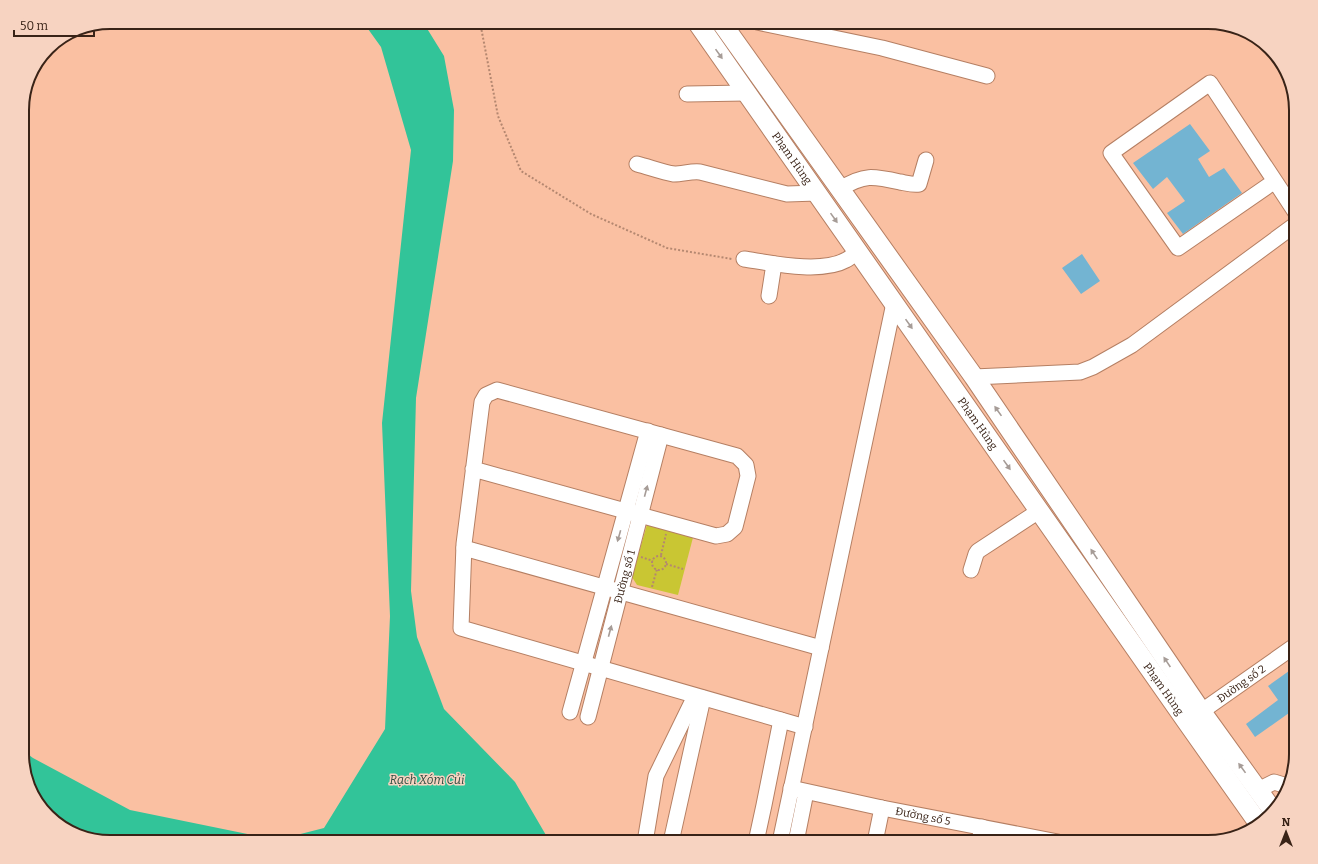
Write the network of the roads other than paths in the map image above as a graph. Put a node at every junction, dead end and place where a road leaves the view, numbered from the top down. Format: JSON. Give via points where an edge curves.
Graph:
{"nodes":[{"id":1,"x":703,"y":29,"type":"edge"},
{"id":2,"x":726,"y":29,"type":"edge"},
{"id":3,"x":791,"y":29,"type":"edge"},
{"id":4,"x":987,"y":76,"type":"dead end"},
{"id":5,"x":746,"y":93,"type":"junction"},
{"id":6,"x":687,"y":94,"type":"dead end"},
{"id":7,"x":926,"y":160,"type":"dead end"},
{"id":8,"x":637,"y":164,"type":"dead end"},
{"id":9,"x":1275,"y":181,"type":"junction"},
{"id":10,"x":840,"y":189,"type":"junction"},
{"id":11,"x":817,"y":193,"type":"junction"},
{"id":12,"x":1289,"y":202,"type":"edge"},
{"id":13,"x":1289,"y":229,"type":"edge"},
{"id":14,"x":858,"y":251,"type":"junction"},
{"id":15,"x":741,"y":259,"type":"road end"},
{"id":16,"x":774,"y":264,"type":"junction"},
{"id":17,"x":769,"y":296,"type":"dead end"},
{"id":18,"x":894,"y":303,"type":"junction"},
{"id":19,"x":974,"y":377,"type":"junction"},
{"id":20,"x":654,"y":433,"type":"junction"},
{"id":21,"x":473,"y":469,"type":"junction"},
{"id":22,"x":625,"y":512,"type":"junction"},
{"id":23,"x":1039,"y":512,"type":"junction"},
{"id":24,"x":640,"y":516,"type":"junction"},
{"id":25,"x":464,"y":548,"type":"junction"},
{"id":26,"x":972,"y":570,"type":"dead end"},
{"id":27,"x":604,"y":587,"type":"junction"},
{"id":28,"x":620,"y":592,"type":"junction"},
{"id":29,"x":820,"y":648,"type":"junction"},
{"id":30,"x":1289,"y":650,"type":"edge"},
{"id":31,"x":583,"y":663,"type":"junction"},
{"id":32,"x":600,"y":668,"type":"junction"},
{"id":33,"x":699,"y":697,"type":"junction"},
{"id":34,"x":570,"y":712,"type":"dead end"},
{"id":35,"x":1194,"y":717,"type":"junction"},
{"id":36,"x":588,"y":718,"type":"dead end"},
{"id":37,"x":781,"y":720,"type":"junction"},
{"id":38,"x":804,"y":727,"type":"junction"},
{"id":39,"x":1283,"y":785,"type":"edge"},
{"id":40,"x":791,"y":788,"type":"junction"},
{"id":41,"x":1258,"y":790,"type":"junction"},
{"id":42,"x":806,"y":792,"type":"junction"},
{"id":43,"x":1270,"y":807,"type":"edge"},
{"id":44,"x":882,"y":808,"type":"junction"},
{"id":45,"x":1256,"y":819,"type":"edge"},
{"id":46,"x":646,"y":835,"type":"edge"},
{"id":47,"x":671,"y":835,"type":"edge"},
{"id":48,"x":758,"y":835,"type":"edge"},
{"id":49,"x":781,"y":835,"type":"edge"},
{"id":50,"x":797,"y":835,"type":"edge"},
{"id":51,"x":876,"y":835,"type":"edge"},
{"id":52,"x":980,"y":835,"type":"edge"}],
"edges":[{"from":1,"to":5,"type":"main road","name":"Phạm Hùng","one_way":true},
{"from":2,"to":10,"type":"main road","name":"Phạm Hùng"},
{"from":3,"to":4,"type":"street","via":[[882,48]]},
{"from":5,"to":6,"type":"street"},
{"from":5,"to":11,"type":"main road","name":"Phạm Hùng"},
{"from":7,"to":10,"type":"street","via":[[919,184],[869,177],[853,181]]},
{"from":8,"to":11,"type":"street","via":[[673,174],[700,172],[787,194]]},
{"from":9,"to":9,"type":"street","via":[[1210,83],[1111,153],[1178,248]]},
{"from":9,"to":12,"type":"street"},
{"from":10,"to":19,"type":"main road","name":"Phạm Hùng"},
{"from":11,"to":14,"type":"main road","name":"Phạm Hùng","one_way":true},
{"from":13,"to":19,"type":"street","via":[[1132,345],[1093,367],[1080,372]]},
{"from":14,"to":16,"type":"street","via":[[845,261],[823,267]]},
{"from":14,"to":18,"type":"main road","name":"Phạm Hùng"},
{"from":15,"to":16,"type":"street"},
{"from":16,"to":17,"type":"street"},
{"from":18,"to":23,"type":"main road","name":"Phạm Hùng","one_way":true},
{"from":18,"to":29,"type":"street"},
{"from":35,"to":19,"type":"main road","name":"Phạm Hùng","one_way":true},
{"from":20,"to":21,"type":"street","via":[[497,390],[486,395],[482,402]]},
{"from":20,"to":22,"type":"street"},
{"from":24,"to":20,"type":"street","name":"Đường số 1","one_way":true},
{"from":20,"to":24,"type":"street","via":[[737,456],[746,465],[748,476],[735,527],[727,534],[716,536]]},
{"from":21,"to":22,"type":"street"},
{"from":21,"to":25,"type":"street"},
{"from":22,"to":24,"type":"street"},
{"from":22,"to":27,"type":"street","one_way":true},
{"from":23,"to":26,"type":"street","via":[[978,551]]},
{"from":23,"to":35,"type":"main road","name":"Phạm Hùng"},
{"from":24,"to":28,"type":"street","name":"Đường số 1"},
{"from":25,"to":27,"type":"street"},
{"from":25,"to":31,"type":"street","via":[[461,628]]},
{"from":27,"to":28,"type":"street"},
{"from":27,"to":31,"type":"street"},
{"from":28,"to":29,"type":"street"},
{"from":32,"to":28,"type":"street","name":"Đường số 1","one_way":true},
{"from":29,"to":38,"type":"street"},
{"from":30,"to":35,"type":"street","name":"Đường số 2"},
{"from":31,"to":32,"type":"street"},
{"from":31,"to":34,"type":"street"},
{"from":32,"to":33,"type":"street"},
{"from":32,"to":36,"type":"street","name":"Đường số 1"},
{"from":33,"to":37,"type":"street"},
{"from":33,"to":46,"type":"street","via":[[656,776]]},
{"from":33,"to":47,"type":"street"},
{"from":41,"to":35,"type":"main road","name":"Phạm Hùng","one_way":true},
{"from":35,"to":45,"type":"main road","name":"Phạm Hùng"},
{"from":37,"to":38,"type":"street"},
{"from":37,"to":48,"type":"street"},
{"from":38,"to":40,"type":"street"},
{"from":39,"to":41,"type":"street","via":[[1274,782]]},
{"from":40,"to":42,"type":"street","name":"Đường số 5"},
{"from":40,"to":49,"type":"street"},
{"from":41,"to":43,"type":"main road","name":"Phạm Hùng"},
{"from":42,"to":44,"type":"street","name":"Đường số 5"},
{"from":42,"to":50,"type":"street"},
{"from":44,"to":51,"type":"street"},
{"from":44,"to":52,"type":"street","name":"Đường số 5"}]}
